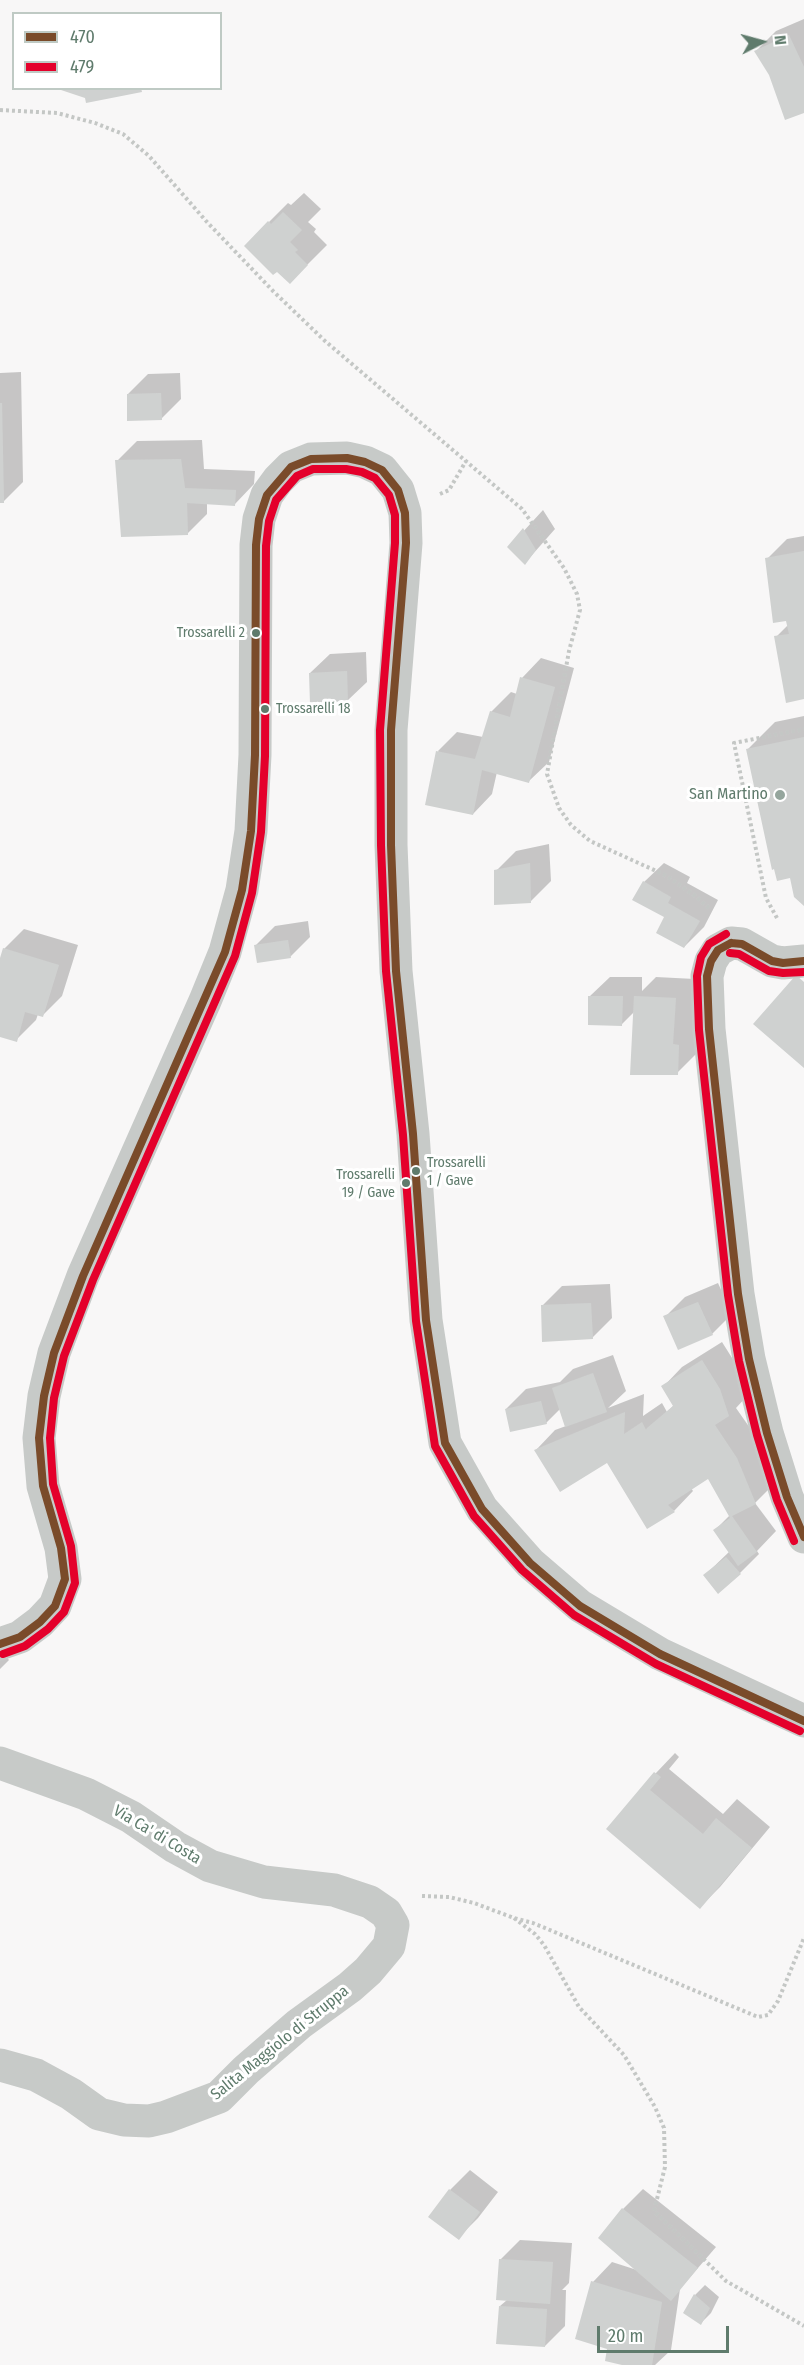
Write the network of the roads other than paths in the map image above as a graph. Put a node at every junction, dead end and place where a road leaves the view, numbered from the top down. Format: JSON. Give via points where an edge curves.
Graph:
{"nodes":[{"id":1,"x":797,"y":966,"type":"edge"},
{"id":2,"x":804,"y":1537,"type":"edge"},
{"id":3,"x":0,"y":1644,"type":"edge"},
{"id":4,"x":804,"y":1721,"type":"edge"},
{"id":5,"x":0,"y":1763,"type":"edge"},
{"id":6,"x":386,"y":1913,"type":"joint"},
{"id":7,"x":0,"y":2065,"type":"edge"}],
"edges":[{"from":1,"to":2,"type":"street","via":[[772,961],[742,944],[731,943],[718,950],[711,961],[707,986],[738,1294],[749,1359],[767,1434]]},
{"from":3,"to":4,"type":"street","via":[[40,1622],[55,1606],[65,1579],[61,1548],[43,1486],[39,1438],[54,1353],[83,1276],[225,952],[242,890],[251,831],[255,755],[259,519],[267,495],[291,467],[311,459],[347,458],[382,470],[398,490],[405,513],[391,730],[396,971],[426,1320],[444,1443],[482,1509],[530,1563],[580,1606],[660,1654]]},
{"from":5,"to":6,"type":"street","name":"Via Ca' di Costa","via":[[86,1794],[210,1866],[264,1882],[334,1890],[370,1902]]},
{"from":6,"to":7,"type":"street","name":"Salita Maggiolo di Struppa","via":[[393,1925],[389,1947],[368,1971],[299,2024],[219,2097],[204,2104],[166,2118],[124,2120],[99,2114],[36,2075]]}]}
